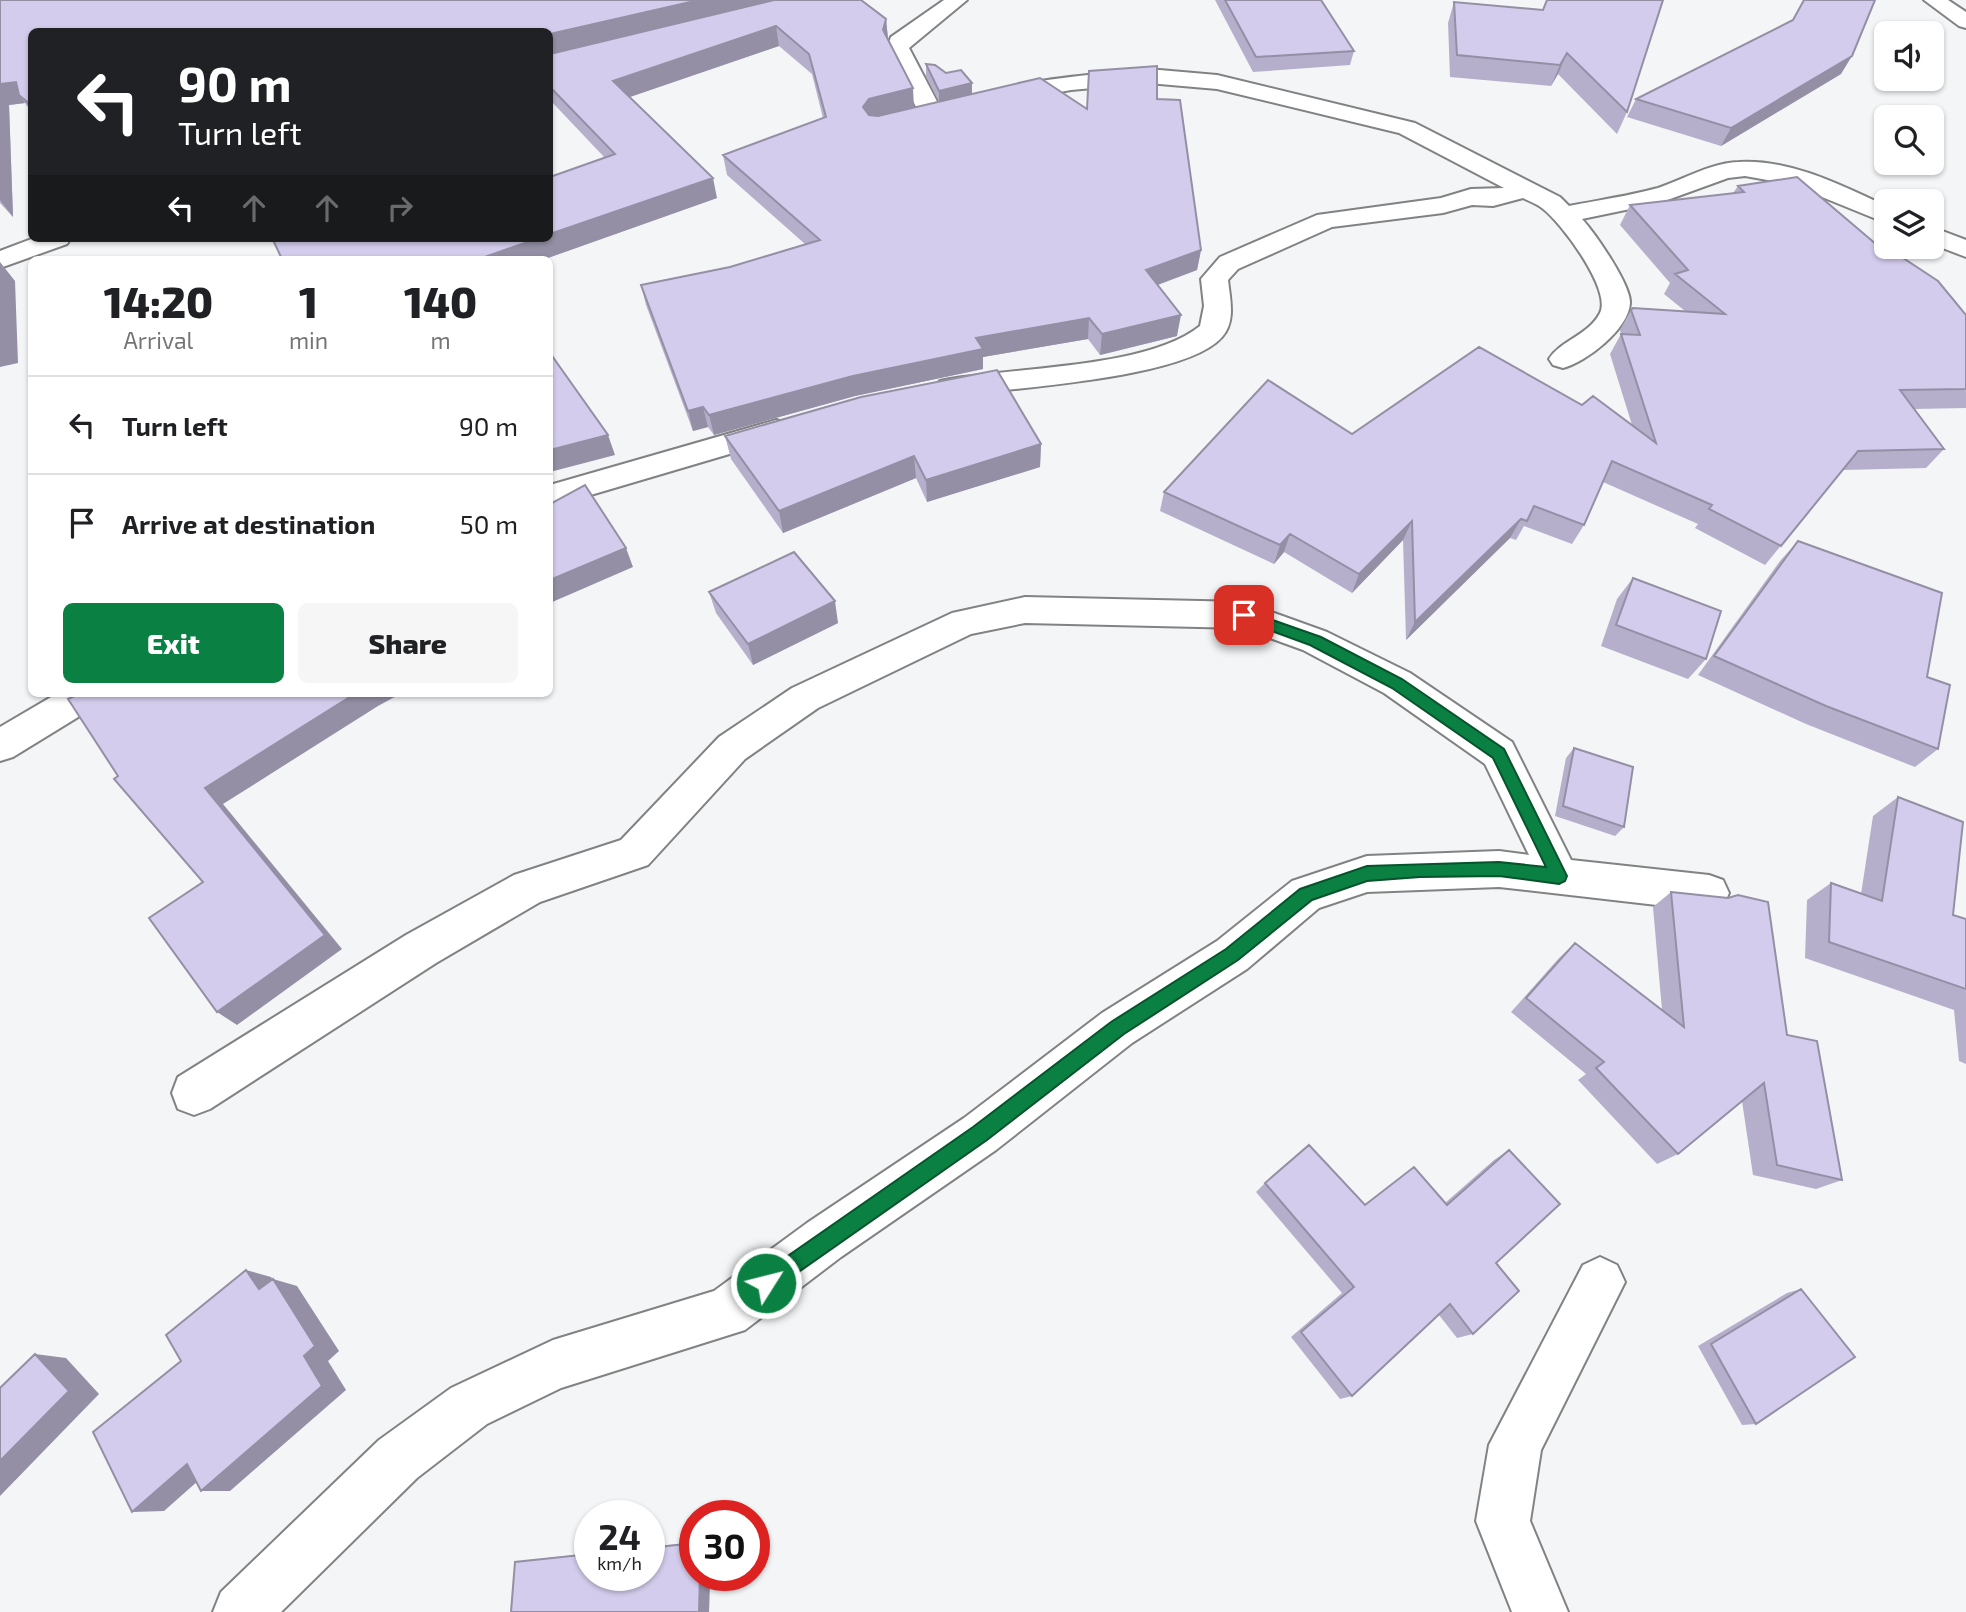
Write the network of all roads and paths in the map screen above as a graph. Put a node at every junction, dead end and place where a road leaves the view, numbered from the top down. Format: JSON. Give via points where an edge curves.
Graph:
{"nodes":[{"id":1,"x":957,"y":0,"type":"edge"},
{"id":2,"x":1934,"y":0,"type":"edge"},
{"id":3,"x":1966,"y":22,"type":"edge"},
{"id":4,"x":983,"y":100,"type":"edge"},
{"id":5,"x":957,"y":106,"type":"edge"},
{"id":6,"x":930,"y":111,"type":"junction"},
{"id":7,"x":905,"y":119,"type":"edge"},
{"id":8,"x":1527,"y":189,"type":"junction"},
{"id":9,"x":1874,"y":210,"type":"edge"},
{"id":10,"x":1563,"y":215,"type":"junction"},
{"id":11,"x":1944,"y":240,"type":"edge"},
{"id":12,"x":47,"y":242,"type":"edge"},
{"id":13,"x":1966,"y":249,"type":"edge"},
{"id":14,"x":0,"y":260,"type":"edge"},
{"id":15,"x":1563,"y":359,"type":"dead end"},
{"id":16,"x":924,"y":393,"type":"edge"},
{"id":17,"x":798,"y":424,"type":"edge"},
{"id":18,"x":553,"y":495,"type":"edge"},
{"id":19,"x":81,"y":697,"type":"edge"},
{"id":20,"x":0,"y":746,"type":"edge"},
{"id":21,"x":1559,"y":876,"type":"junction"},
{"id":22,"x":1709,"y":893,"type":"edge"},
{"id":23,"x":194,"y":1093,"type":"dead end"},
{"id":24,"x":1600,"y":1282,"type":"dead end"},
{"id":25,"x":241,"y":1612,"type":"edge"},
{"id":26,"x":1540,"y":1612,"type":"edge"}],
"edges":[{"from":1,"to":6,"type":"street","via":[[899,42]]},
{"from":2,"to":3,"type":"street"},
{"from":4,"to":8,"type":"street","via":[[1123,78],[1217,82],[1407,128]]},
{"from":5,"to":6,"type":"street"},
{"from":6,"to":7,"type":"street"},
{"from":8,"to":10,"type":"street","via":[[1551,202]]},
{"from":8,"to":16,"type":"street","via":[[1493,198],[1471,197],[1443,205],[1326,220],[1257,248],[1229,263],[1214,279],[1218,309],[1212,331],[1197,345],[1112,367]]},
{"from":9,"to":10,"type":"street","via":[[1784,175],[1743,169],[1712,173],[1679,189]]},
{"from":10,"to":15,"type":"street","via":[[1600,264],[1617,300],[1614,314],[1590,342]]},
{"from":11,"to":13,"type":"street"},
{"from":12,"to":14,"type":"street"},
{"from":17,"to":18,"type":"street"},
{"from":19,"to":20,"type":"street"},
{"from":21,"to":22,"type":"street"},
{"from":21,"to":23,"type":"street","via":[[1499,753],[1397,683],[1315,641],[1244,615],[1025,610],[964,622],[805,698],[732,748],[634,853],[528,888],[421,949]]},
{"from":21,"to":25,"type":"street","via":[[1499,869],[1407,871],[1367,874],[1306,894],[1232,955],[1117,1028],[980,1133],[727,1312],[553,1366],[468,1406],[398,1459]]},
{"from":24,"to":26,"type":"street","via":[[1515,1445],[1503,1521]]}]}
